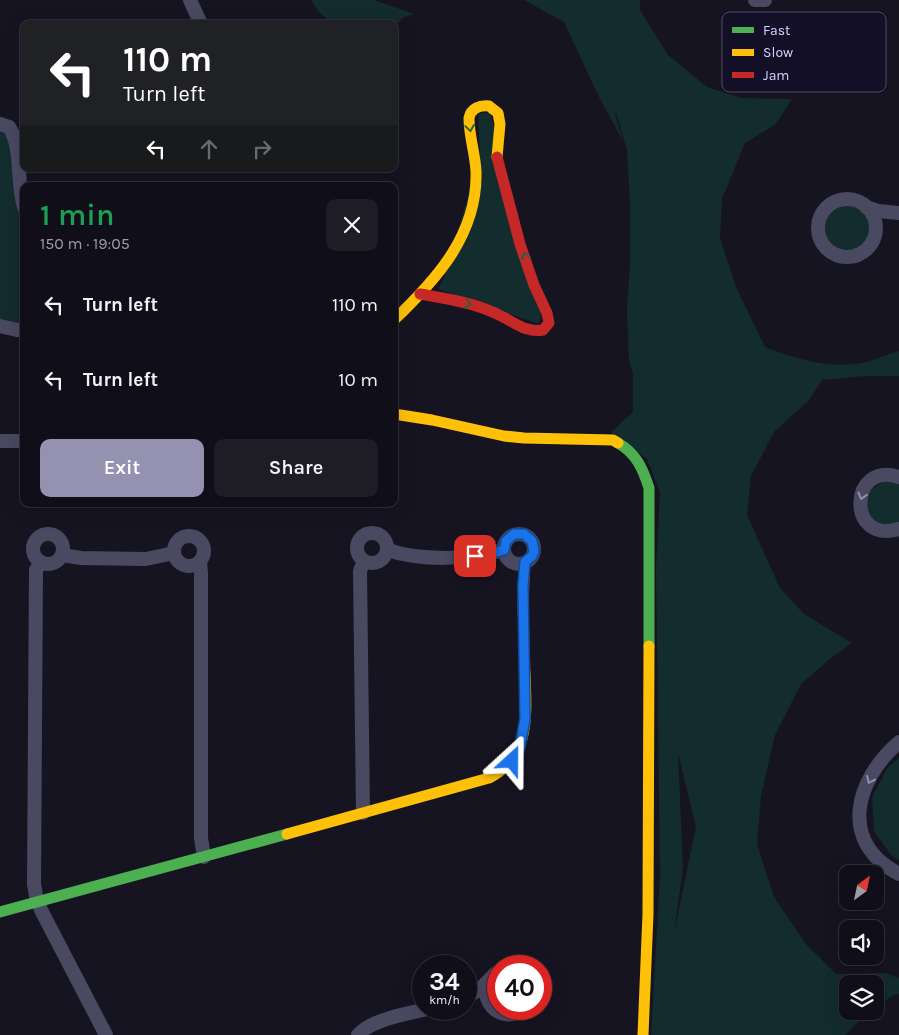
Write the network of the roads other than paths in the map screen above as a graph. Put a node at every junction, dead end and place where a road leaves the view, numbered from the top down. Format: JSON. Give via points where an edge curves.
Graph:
{"nodes":[{"id":1,"x":190,"y":0,"type":"edge"},
{"id":2,"x":755,"y":0,"type":"edge"},
{"id":3,"x":765,"y":0,"type":"edge"},
{"id":4,"x":199,"y":20,"type":"edge"},
{"id":5,"x":0,"y":124,"type":"edge"},
{"id":6,"x":20,"y":189,"type":"edge"},
{"id":7,"x":866,"y":207,"type":"junction"},
{"id":8,"x":875,"y":236,"type":"junction"},
{"id":9,"x":420,"y":294,"type":"junction"},
{"id":10,"x":398,"y":316,"type":"edge"},
{"id":11,"x":0,"y":326,"type":"edge"},
{"id":12,"x":20,"y":330,"type":"edge"},
{"id":13,"x":398,"y":415,"type":"edge"},
{"id":14,"x":20,"y":441,"type":"edge"},
{"id":15,"x":0,"y":442,"type":"edge"},
{"id":16,"x":899,"y":477,"type":"edge"},
{"id":17,"x":899,"y":529,"type":"edge"},
{"id":18,"x":387,"y":550,"type":"junction"},
{"id":19,"x":504,"y":550,"type":"junction"},
{"id":20,"x":174,"y":553,"type":"junction"},
{"id":21,"x":62,"y":555,"type":"junction"},
{"id":22,"x":364,"y":561,"type":"junction"},
{"id":23,"x":41,"y":562,"type":"junction"},
{"id":24,"x":200,"y":562,"type":"junction"},
{"id":25,"x":525,"y":562,"type":"junction"},
{"id":26,"x":899,"y":742,"type":"edge"},
{"id":27,"x":363,"y":813,"type":"junction"},
{"id":28,"x":204,"y":857,"type":"junction"},
{"id":29,"x":899,"y":874,"type":"edge"},
{"id":30,"x":38,"y":903,"type":"junction"},
{"id":31,"x":4,"y":913,"type":"edge"},
{"id":32,"x":487,"y":983,"type":"edge"},
{"id":33,"x":477,"y":991,"type":"edge"},
{"id":34,"x":412,"y":1013,"type":"edge"},
{"id":35,"x":106,"y":1035,"type":"edge"},
{"id":36,"x":358,"y":1035,"type":"edge"},
{"id":37,"x":643,"y":1035,"type":"edge"}],
"edges":[{"from":1,"to":4,"type":"street"},
{"from":2,"to":3,"type":"street"},
{"from":5,"to":6,"type":"street","via":[[9,126],[16,143]]},
{"from":7,"to":8,"type":"street","via":[[875,220]]},
{"from":7,"to":8,"type":"street","via":[[899,213]]},
{"from":7,"to":8,"type":"street","via":[[848,199],[830,205],[819,221],[821,241],[827,249],[845,257],[864,252]]},
{"from":9,"to":9,"type":"street","one_way":true,"via":[[491,311],[531,331],[543,330],[550,323],[550,316],[535,286],[498,166],[500,117],[487,105],[474,108],[468,121],[474,150],[475,185],[466,230],[451,259]]},
{"from":9,"to":10,"type":"street"},
{"from":11,"to":12,"type":"street"},
{"from":13,"to":37,"type":"street","via":[[504,436],[612,440],[632,453],[646,476],[649,488],[649,849]]},
{"from":14,"to":15,"type":"street"},
{"from":16,"to":17,"type":"street","one_way":true,"via":[[883,475],[874,478],[866,484],[859,502],[866,521],[873,527],[892,532]]},
{"from":18,"to":19,"type":"street","via":[[419,557],[475,556]]},
{"from":18,"to":22,"type":"street","via":[[378,562]]},
{"from":18,"to":22,"type":"street","via":[[381,536],[362,536],[357,544],[358,554]]},
{"from":19,"to":25,"type":"street","via":[[511,562]]},
{"from":19,"to":25,"type":"street","via":[[506,541],[514,534],[524,534],[532,541],[534,551]]},
{"from":20,"to":21,"type":"street","via":[[146,559]]},
{"from":20,"to":24,"type":"street","via":[[178,562],[186,566]]},
{"from":20,"to":24,"type":"street","via":[[180,540],[194,537],[204,548]]},
{"from":21,"to":23,"type":"street","via":[[55,562]]},
{"from":21,"to":23,"type":"street","via":[[61,541],[53,534],[43,534],[33,545],[34,555]]},
{"from":22,"to":27,"type":"street","via":[[360,571]]},
{"from":23,"to":30,"type":"street","via":[[36,570],[34,884]]},
{"from":24,"to":28,"type":"street","via":[[201,838]]},
{"from":25,"to":27,"type":"street","via":[[525,719],[520,747],[512,761],[502,772],[490,778]]},
{"from":26,"to":29,"type":"street","one_way":true,"via":[[871,775],[858,809],[863,837],[871,851]]},
{"from":27,"to":28,"type":"street"},
{"from":28,"to":30,"type":"street"},
{"from":30,"to":31,"type":"street"},
{"from":30,"to":35,"type":"street"},
{"from":32,"to":33,"type":"street"},
{"from":34,"to":36,"type":"street","via":[[368,1026]]}]}
